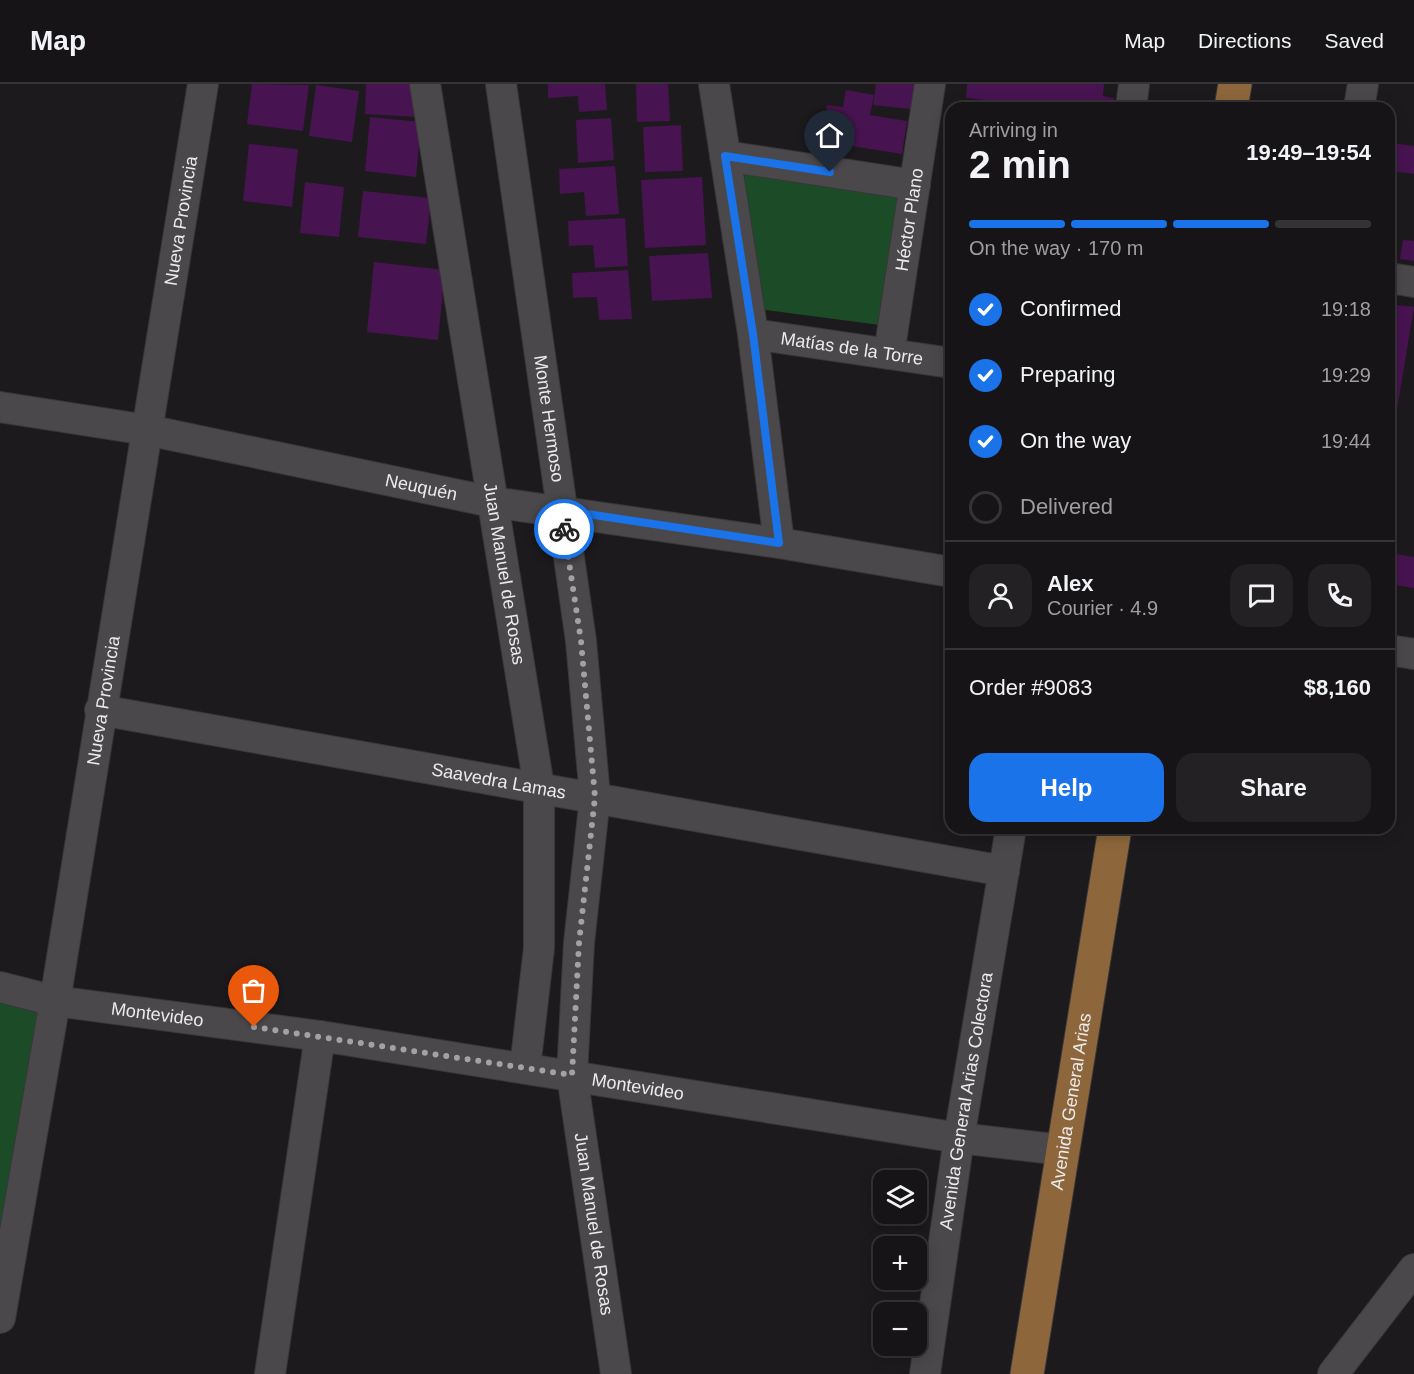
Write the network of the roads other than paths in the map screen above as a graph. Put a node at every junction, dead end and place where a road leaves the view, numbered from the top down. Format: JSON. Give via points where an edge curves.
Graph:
{"nodes":[{"id":1,"x":203,"y":84,"type":"edge"},
{"id":2,"x":425,"y":84,"type":"edge"},
{"id":3,"x":501,"y":84,"type":"edge"},
{"id":4,"x":714,"y":84,"type":"edge"},
{"id":5,"x":930,"y":84,"type":"edge"},
{"id":6,"x":1134,"y":84,"type":"edge"},
{"id":7,"x":1235,"y":84,"type":"edge"},
{"id":8,"x":1363,"y":84,"type":"edge"},
{"id":9,"x":1132,"y":102,"type":"edge"},
{"id":10,"x":1232,"y":102,"type":"edge"},
{"id":11,"x":1360,"y":102,"type":"edge"},
{"id":12,"x":725,"y":156,"type":"junction"},
{"id":13,"x":915,"y":185,"type":"junction"},
{"id":14,"x":1395,"y":279,"type":"edge"},
{"id":15,"x":1414,"y":282,"type":"edge"},
{"id":16,"x":753,"y":334,"type":"junction"},
{"id":17,"x":889,"y":354,"type":"junction"},
{"id":18,"x":945,"y":362,"type":"edge"},
{"id":19,"x":0,"y":407,"type":"edge"},
{"id":20,"x":147,"y":430,"type":"junction"},
{"id":21,"x":492,"y":502,"type":"junction"},
{"id":22,"x":561,"y":510,"type":"junction"},
{"id":23,"x":779,"y":543,"type":"junction"},
{"id":24,"x":945,"y":571,"type":"edge"},
{"id":25,"x":1395,"y":651,"type":"edge"},
{"id":26,"x":1414,"y":654,"type":"edge"},
{"id":27,"x":100,"y":710,"type":"junction"},
{"id":28,"x":539,"y":787,"type":"junction"},
{"id":29,"x":595,"y":797,"type":"junction"},
{"id":30,"x":1010,"y":834,"type":"edge"},
{"id":31,"x":1114,"y":834,"type":"edge"},
{"id":32,"x":1004,"y":871,"type":"junction"},
{"id":33,"x":0,"y":987,"type":"edge"},
{"id":34,"x":55,"y":1001,"type":"junction"},
{"id":35,"x":320,"y":1036,"type":"junction"},
{"id":36,"x":525,"y":1068,"type":"junction"},
{"id":37,"x":572,"y":1075,"type":"junction"},
{"id":38,"x":959,"y":1138,"type":"junction"},
{"id":39,"x":1063,"y":1150,"type":"junction"},
{"id":40,"x":1414,"y":1269,"type":"edge"},
{"id":41,"x":0,"y":1318,"type":"edge"},
{"id":42,"x":270,"y":1374,"type":"edge"},
{"id":43,"x":616,"y":1374,"type":"edge"},
{"id":44,"x":925,"y":1374,"type":"edge"},
{"id":45,"x":1027,"y":1374,"type":"edge"},
{"id":46,"x":1333,"y":1374,"type":"edge"}],
"edges":[{"from":1,"to":20,"type":"street","name":"Nueva Provincia"},
{"from":2,"to":21,"type":"street","name":"Juan Manuel de Rosas"},
{"from":3,"to":22,"type":"street","name":"Monte Hermoso"},
{"from":4,"to":12,"type":"street"},
{"from":5,"to":13,"type":"street","name":"Héctor Plano"},
{"from":6,"to":9,"type":"street"},
{"from":7,"to":10,"type":"main road"},
{"from":8,"to":11,"type":"street"},
{"from":12,"to":13,"type":"street"},
{"from":12,"to":16,"type":"street"},
{"from":13,"to":17,"type":"street","name":"Héctor Plano"},
{"from":14,"to":15,"type":"street"},
{"from":16,"to":17,"type":"street","name":"Matías de la Torre"},
{"from":16,"to":23,"type":"street"},
{"from":17,"to":18,"type":"street","name":"Matías de la Torre"},
{"from":19,"to":20,"type":"street","name":"Neuquén"},
{"from":20,"to":21,"type":"street","name":"Neuquén"},
{"from":20,"to":27,"type":"street","name":"Nueva Provincia"},
{"from":21,"to":22,"type":"street","name":"Neuquén"},
{"from":21,"to":28,"type":"street","name":"Juan Manuel de Rosas"},
{"from":22,"to":23,"type":"street","name":"Neuquén"},
{"from":22,"to":29,"type":"street","name":"Monte Hermoso","via":[[581,641]]},
{"from":23,"to":24,"type":"street","name":"Neuquén"},
{"from":25,"to":26,"type":"street"},
{"from":27,"to":28,"type":"street","name":"Saavedra Lamas"},
{"from":27,"to":34,"type":"street","name":"Nueva Provincia"},
{"from":28,"to":29,"type":"street","name":"Saavedra Lamas"},
{"from":28,"to":36,"type":"street","name":"Juan Manuel de Rosas","via":[[539,948]]},
{"from":29,"to":32,"type":"street","name":"Saavedra Lamas"},
{"from":29,"to":37,"type":"street","name":"Monte Hermoso","via":[[579,943]]},
{"from":30,"to":32,"type":"street","name":"Avenida General Arias Colectora"},
{"from":31,"to":39,"type":"main road","name":"Avenida General Arias"},
{"from":32,"to":38,"type":"street","name":"Avenida General Arias Colectora"},
{"from":33,"to":34,"type":"street","name":"Montevideo"},
{"from":34,"to":35,"type":"street","name":"Montevideo"},
{"from":34,"to":41,"type":"street","name":"Nueva Provincia"},
{"from":35,"to":36,"type":"street","name":"Montevideo"},
{"from":35,"to":42,"type":"street"},
{"from":36,"to":37,"type":"street","name":"Montevideo"},
{"from":37,"to":38,"type":"street","name":"Montevideo"},
{"from":37,"to":43,"type":"street","name":"Juan Manuel de Rosas"},
{"from":38,"to":39,"type":"street","name":"Montevideo"},
{"from":38,"to":44,"type":"street","name":"Avenida General Arias Colectora"},
{"from":39,"to":45,"type":"main road","name":"Avenida General Arias"},
{"from":40,"to":46,"type":"street"}]}
